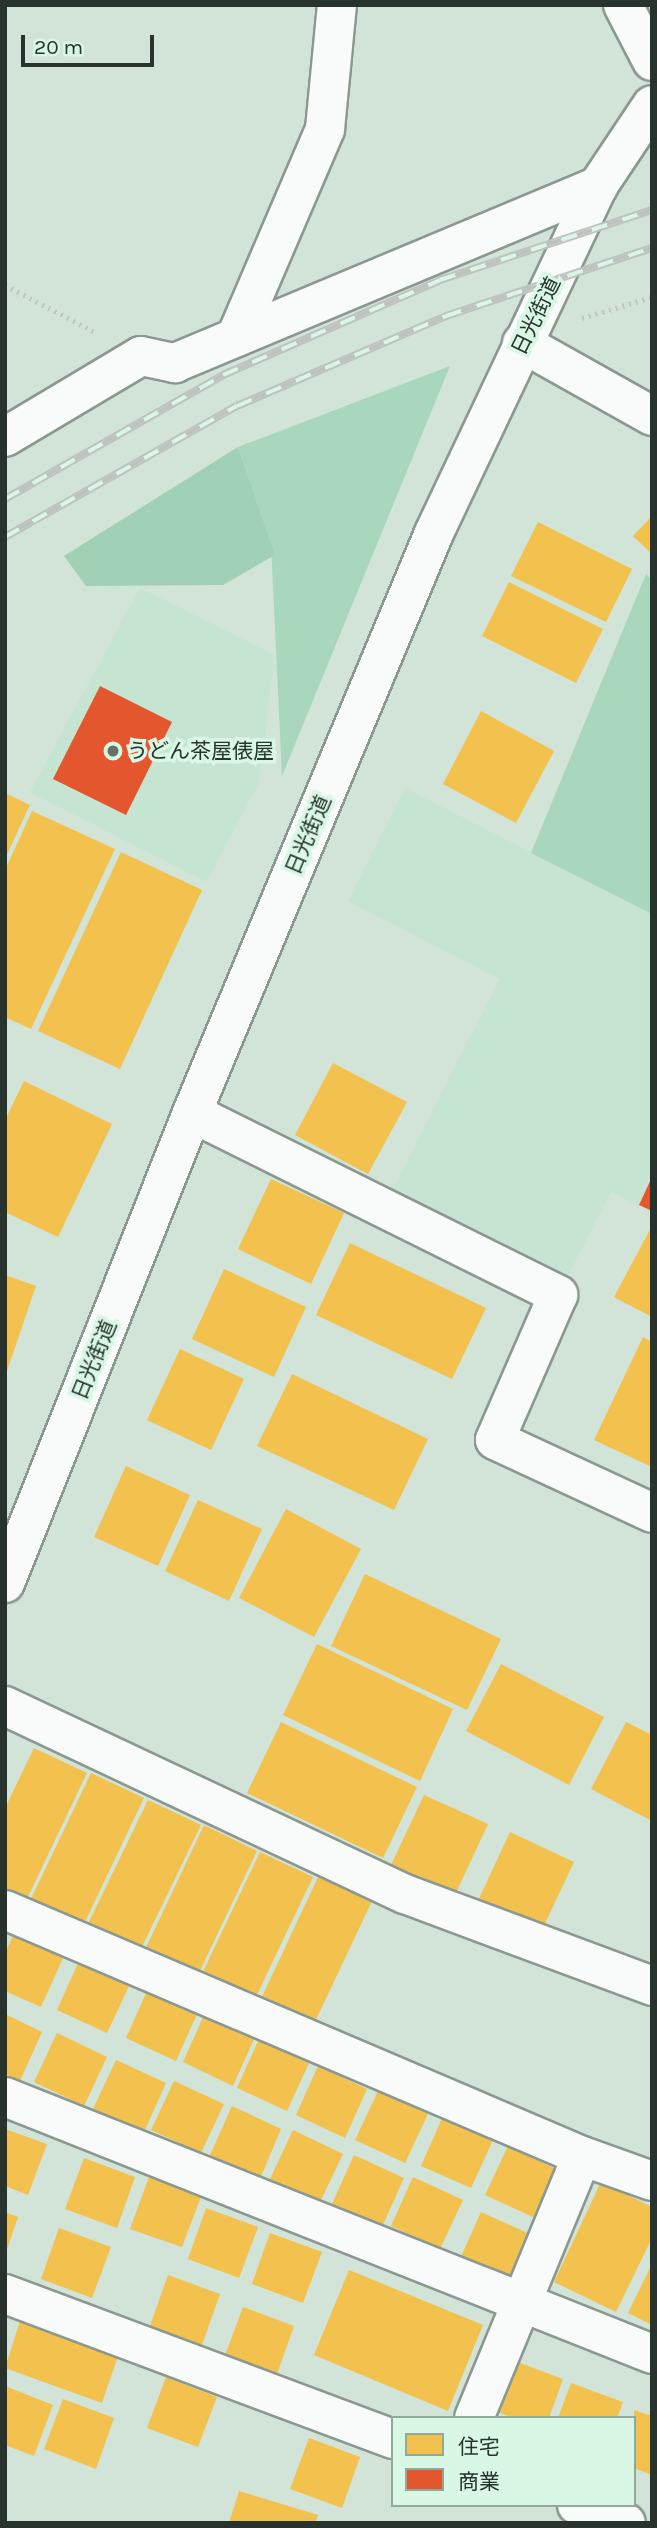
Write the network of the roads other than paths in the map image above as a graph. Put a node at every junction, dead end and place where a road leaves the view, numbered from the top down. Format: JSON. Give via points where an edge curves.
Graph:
{"nodes":[{"id":1,"x":337,"y":5,"type":"edge"},
{"id":2,"x":623,"y":5,"type":"edge"},
{"id":3,"x":652,"y":61,"type":"edge"},
{"id":4,"x":652,"y":105,"type":"edge"},
{"id":5,"x":598,"y":186,"type":"junction"},
{"id":6,"x":236,"y":337,"type":"junction"},
{"id":7,"x":522,"y":344,"type":"junction"},
{"id":8,"x":652,"y":416,"type":"edge"},
{"id":9,"x":5,"y":437,"type":"edge"},
{"id":10,"x":192,"y":1113,"type":"junction"},
{"id":11,"x":652,"y":1513,"type":"edge"},
{"id":12,"x":5,"y":1583,"type":"edge"},
{"id":13,"x":5,"y":1706,"type":"edge"},
{"id":14,"x":5,"y":1910,"type":"edge"},
{"id":15,"x":652,"y":1986,"type":"edge"},
{"id":16,"x":5,"y":2097,"type":"edge"},
{"id":17,"x":582,"y":2156,"type":"junction"},
{"id":18,"x":652,"y":2181,"type":"edge"},
{"id":19,"x":5,"y":2294,"type":"edge"},
{"id":20,"x":521,"y":2304,"type":"junction"},
{"id":21,"x":652,"y":2354,"type":"edge"},
{"id":22,"x":475,"y":2416,"type":"edge"},
{"id":23,"x":391,"y":2438,"type":"edge"},
{"id":24,"x":582,"y":2507,"type":"edge"},
{"id":25,"x":626,"y":2523,"type":"edge"}],
"edges":[{"from":1,"to":6,"type":"street","via":[[324,130]]},
{"from":2,"to":3,"type":"street"},
{"from":4,"to":5,"type":"street","name":"日光街道"},
{"from":5,"to":6,"type":"street"},
{"from":5,"to":7,"type":"street","name":"日光街道"},
{"from":6,"to":9,"type":"street","via":[[175,363],[141,356]]},
{"from":7,"to":8,"type":"street"},
{"from":7,"to":10,"type":"street","name":"日光街道","via":[[434,533]]},
{"from":10,"to":11,"type":"street","via":[[558,1295],[495,1440]]},
{"from":10,"to":12,"type":"street","name":"日光街道"},
{"from":13,"to":15,"type":"street","via":[[405,1894]]},
{"from":14,"to":17,"type":"street"},
{"from":16,"to":20,"type":"street"},
{"from":17,"to":18,"type":"street"},
{"from":17,"to":20,"type":"street"},
{"from":19,"to":23,"type":"street"},
{"from":20,"to":21,"type":"street"},
{"from":20,"to":22,"type":"street"},
{"from":24,"to":25,"type":"street"}]}
